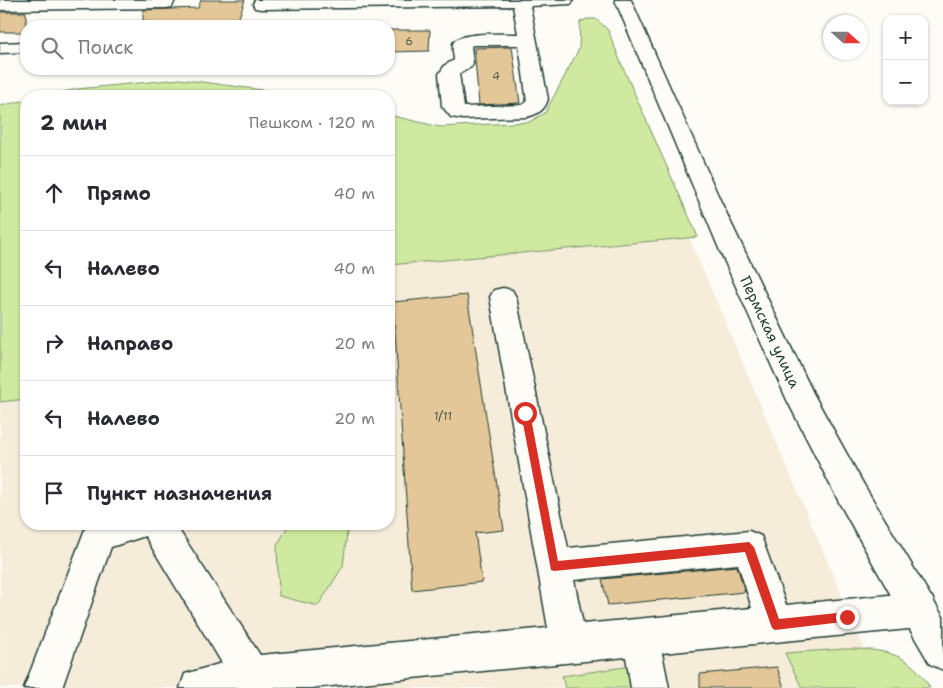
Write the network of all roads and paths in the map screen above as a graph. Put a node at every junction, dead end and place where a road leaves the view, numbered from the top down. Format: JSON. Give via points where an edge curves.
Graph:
{"nodes":[{"id":1,"x":167,"y":0,"type":"edge"},
{"id":2,"x":564,"y":0,"type":"edge"},
{"id":3,"x":623,"y":0,"type":"edge"},
{"id":4,"x":521,"y":1,"type":"edge"},
{"id":5,"x":261,"y":2,"type":"edge"},
{"id":6,"x":472,"y":2,"type":"junction"},
{"id":7,"x":0,"y":5,"type":"edge"},
{"id":8,"x":256,"y":20,"type":"edge"},
{"id":9,"x":473,"y":20,"type":"dead end"},
{"id":10,"x":527,"y":39,"type":"junction"},
{"id":11,"x":20,"y":47,"type":"edge"},
{"id":12,"x":0,"y":48,"type":"edge"},
{"id":13,"x":503,"y":297,"type":"dead end"},
{"id":14,"x":116,"y":530,"type":"edge"},
{"id":15,"x":160,"y":530,"type":"edge"},
{"id":16,"x":554,"y":566,"type":"junction"},
{"id":17,"x":919,"y":610,"type":"junction"},
{"id":18,"x":775,"y":624,"type":"junction"},
{"id":19,"x":641,"y":638,"type":"junction"},
{"id":20,"x":569,"y":645,"type":"junction"},
{"id":21,"x":943,"y":651,"type":"edge"},
{"id":22,"x":251,"y":675,"type":"junction"},
{"id":23,"x":44,"y":688,"type":"edge"},
{"id":24,"x":199,"y":688,"type":"edge"},
{"id":25,"x":650,"y":688,"type":"edge"}],
"edges":[{"from":1,"to":7,"type":"main road"},
{"from":2,"to":4,"type":"main road"},
{"from":3,"to":17,"type":"main road","name":"Пермская улица","via":[[696,171],[786,368]]},
{"from":4,"to":6,"type":"main road"},
{"from":4,"to":10,"type":"main road"},
{"from":5,"to":6,"type":"main road"},
{"from":5,"to":8,"type":"main road"},
{"from":6,"to":9,"type":"main road"},
{"from":10,"to":10,"type":"main road","via":[[538,99],[532,109],[463,113],[454,110],[449,74],[464,63],[462,44],[470,40]]},
{"from":11,"to":12,"type":"main road"},
{"from":13,"to":16,"type":"main road"},
{"from":14,"to":23,"type":"main road","via":[[98,535]]},
{"from":15,"to":22,"type":"main road"},
{"from":16,"to":18,"type":"main road","via":[[749,547]]},
{"from":16,"to":20,"type":"main road"},
{"from":17,"to":18,"type":"main road"},
{"from":17,"to":21,"type":"main road","name":"Пермская улица"},
{"from":18,"to":19,"type":"main road"},
{"from":19,"to":20,"type":"main road"},
{"from":19,"to":25,"type":"main road"},
{"from":20,"to":22,"type":"main road"},
{"from":22,"to":24,"type":"main road"}]}
